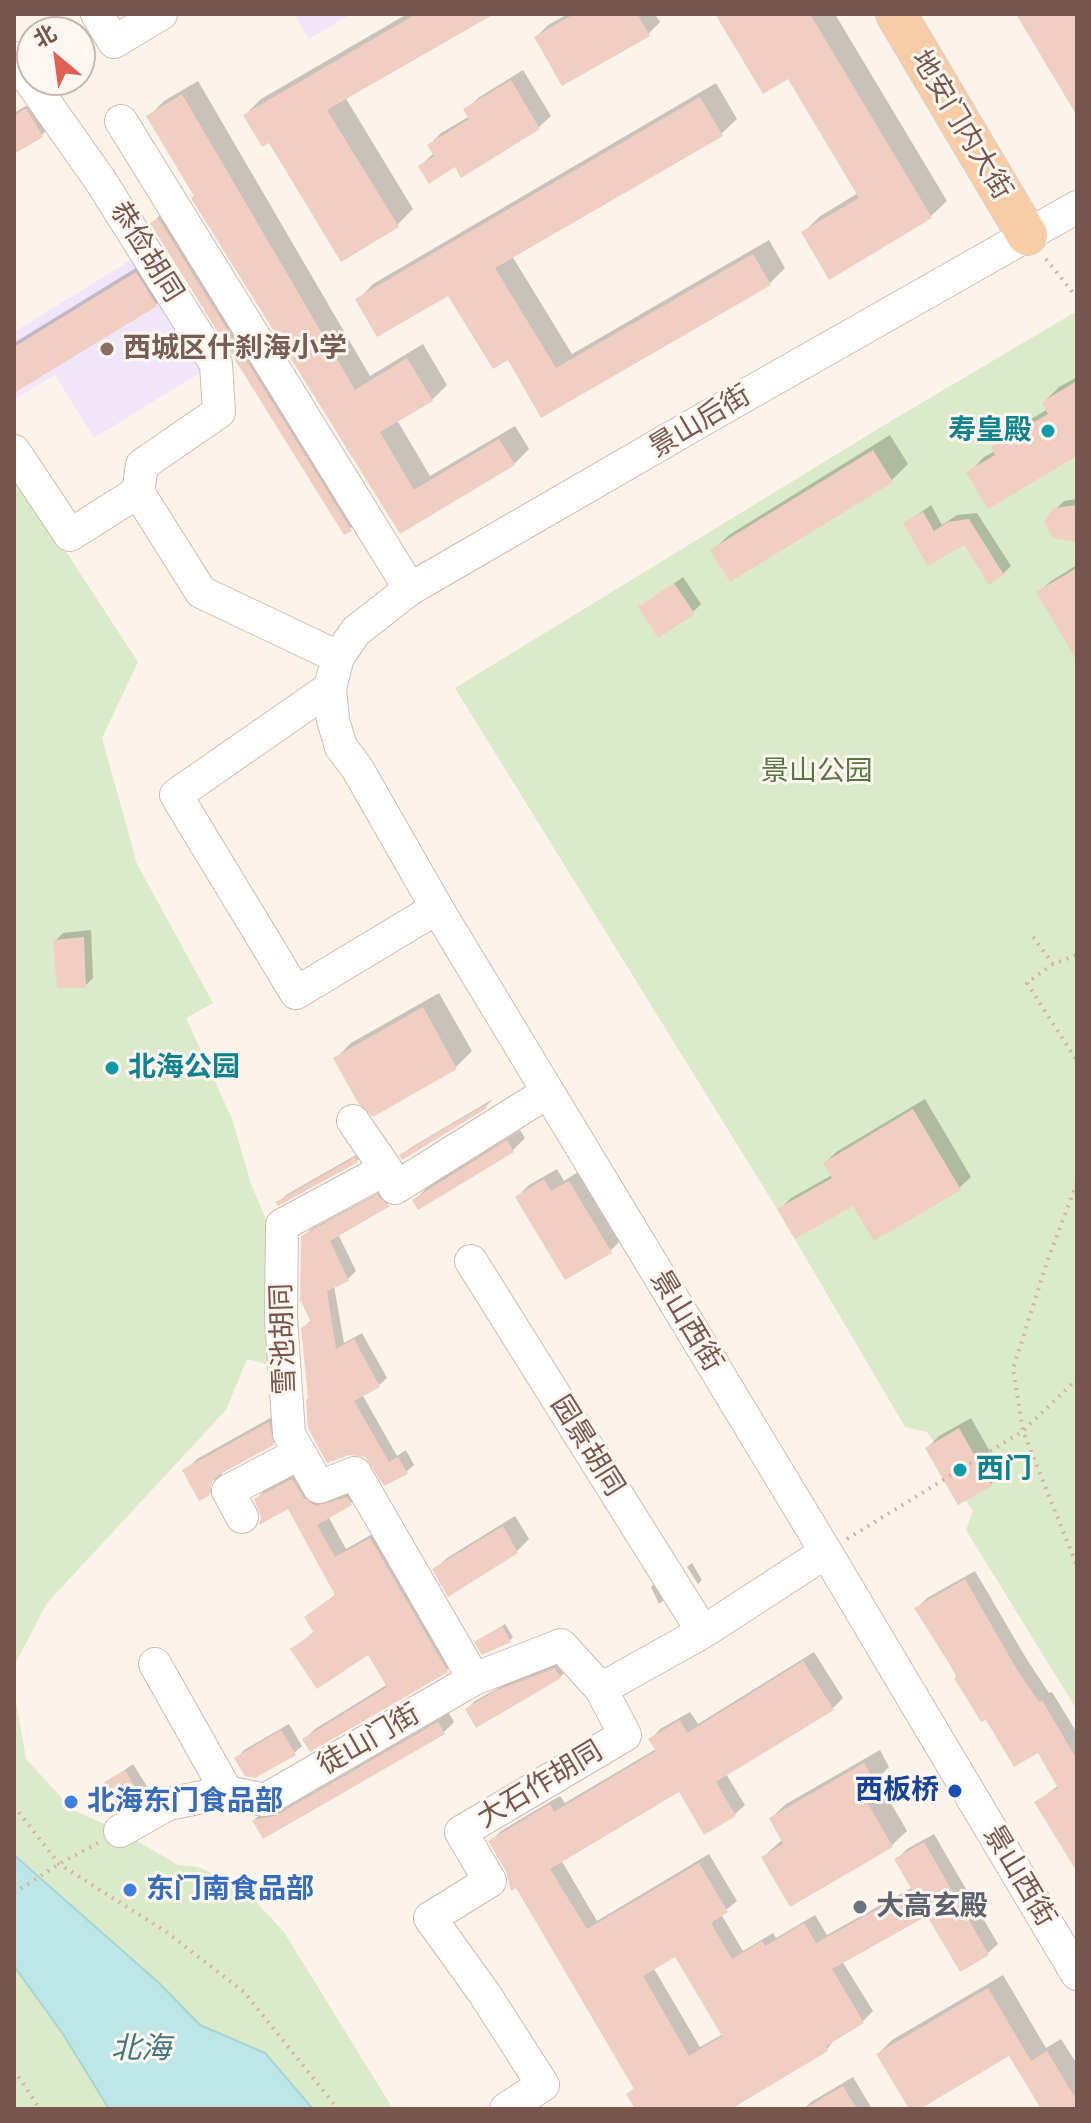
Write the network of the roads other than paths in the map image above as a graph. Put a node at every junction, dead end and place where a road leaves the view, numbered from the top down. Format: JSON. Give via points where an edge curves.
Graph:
{"nodes":[{"id":1,"x":97,"y":14,"type":"edge"},
{"id":2,"x":161,"y":14,"type":"edge"},
{"id":3,"x":896,"y":14,"type":"edge"},
{"id":4,"x":14,"y":58,"type":"edge"},
{"id":5,"x":121,"y":121,"type":"dead end"},
{"id":6,"x":1077,"y":207,"type":"edge"},
{"id":7,"x":1027,"y":235,"type":"junction"},
{"id":8,"x":14,"y":451,"type":"edge"},
{"id":9,"x":138,"y":492,"type":"junction"},
{"id":10,"x":410,"y":589,"type":"junction"},
{"id":11,"x":338,"y":657,"type":"junction"},
{"id":12,"x":330,"y":688,"type":"junction"},
{"id":13,"x":437,"y":908,"type":"junction"},
{"id":14,"x":548,"y":1092,"type":"junction"},
{"id":15,"x":353,"y":1121,"type":"dead end"},
{"id":16,"x":386,"y":1169,"type":"junction"},
{"id":17,"x":471,"y":1261,"type":"dead end"},
{"id":18,"x":300,"y":1453,"type":"junction"},
{"id":19,"x":242,"y":1517,"type":"dead end"},
{"id":20,"x":826,"y":1552,"type":"junction"},
{"id":21,"x":703,"y":1632,"type":"junction"},
{"id":22,"x":155,"y":1664,"type":"dead end"},
{"id":23,"x":474,"y":1679,"type":"junction"},
{"id":24,"x":601,"y":1689,"type":"junction"},
{"id":25,"x":227,"y":1792,"type":"junction"},
{"id":26,"x":120,"y":1831,"type":"road end"},
{"id":27,"x":1077,"y":1974,"type":"edge"},
{"id":28,"x":506,"y":2109,"type":"edge"}],
"edges":[{"from":1,"to":2,"type":"street","via":[[114,42]]},
{"from":3,"to":7,"type":"main road","name":"地安门内大街"},
{"from":4,"to":9,"type":"street","name":"恭俭胡同","via":[[100,180],[216,364],[219,412],[142,465]]},
{"from":5,"to":10,"type":"street"},
{"from":6,"to":7,"type":"street","name":"景山后街"},
{"from":7,"to":10,"type":"street","name":"景山后街"},
{"from":8,"to":9,"type":"street","via":[[70,535]]},
{"from":9,"to":11,"type":"street","via":[[201,592]]},
{"from":10,"to":11,"type":"street","name":"景山后街","via":[[356,631]]},
{"from":11,"to":12,"type":"street","name":"景山西街"},
{"from":12,"to":13,"type":"street","name":"景山西街","via":[[341,747]]},
{"from":12,"to":13,"type":"street","via":[[176,795],[296,993]]},
{"from":13,"to":14,"type":"street","name":"景山西街"},
{"from":14,"to":16,"type":"street","via":[[395,1188]]},
{"from":14,"to":20,"type":"street","name":"景山西街"},
{"from":15,"to":16,"type":"street"},
{"from":16,"to":18,"type":"street","name":"雪池胡同","via":[[282,1225],[281,1318],[289,1434]]},
{"from":17,"to":21,"type":"street","name":"园景胡同"},
{"from":18,"to":19,"type":"street","via":[[228,1491]]},
{"from":18,"to":23,"type":"street","name":"雪池胡同","via":[[319,1487],[355,1473]]},
{"from":20,"to":21,"type":"street"},
{"from":20,"to":27,"type":"street","name":"景山西街"},
{"from":21,"to":24,"type":"street"},
{"from":22,"to":25,"type":"street"},
{"from":23,"to":24,"type":"street","name":"徒山门街","via":[[561,1645]]},
{"from":23,"to":25,"type":"street","name":"徒山门街","via":[[265,1800]]},
{"from":24,"to":28,"type":"street","name":"大石作胡同","via":[[625,1735],[461,1832],[490,1881],[430,1918],[543,2085]]},
{"from":25,"to":26,"type":"street","name":"徒山门街","via":[[168,1804]]}]}
